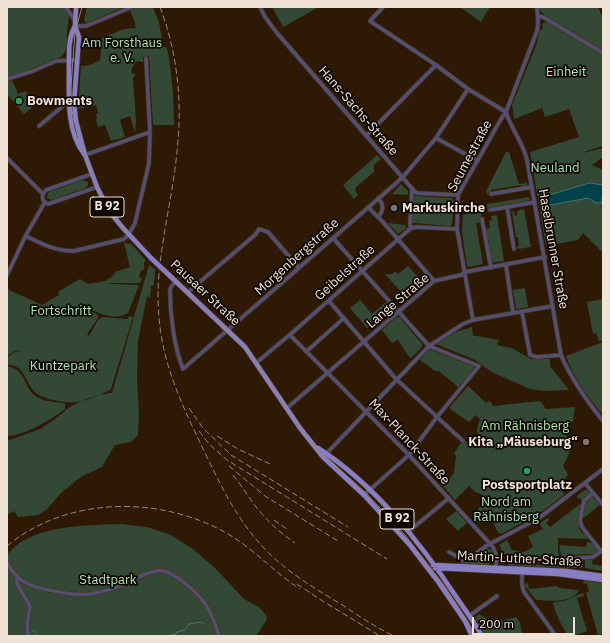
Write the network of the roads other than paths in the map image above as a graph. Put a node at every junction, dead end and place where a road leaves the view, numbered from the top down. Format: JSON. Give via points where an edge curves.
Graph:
{"nodes":[{"id":1,"x":66,"y":7,"type":"edge"},
{"id":2,"x":76,"y":7,"type":"edge"},
{"id":3,"x":132,"y":7,"type":"edge"},
{"id":4,"x":260,"y":7,"type":"edge"},
{"id":5,"x":383,"y":7,"type":"edge"},
{"id":6,"x":537,"y":7,"type":"edge"},
{"id":7,"x":538,"y":16,"type":"junction"},
{"id":8,"x":76,"y":24,"type":"junction"},
{"id":9,"x":603,"y":53,"type":"edge"},
{"id":10,"x":146,"y":58,"type":"dead end"},
{"id":11,"x":69,"y":60,"type":"junction"},
{"id":12,"x":77,"y":60,"type":"junction"},
{"id":13,"x":436,"y":65,"type":"junction"},
{"id":14,"x":7,"y":79,"type":"edge"},
{"id":15,"x":468,"y":88,"type":"junction"},
{"id":16,"x":68,"y":103,"type":"junction"},
{"id":17,"x":506,"y":112,"type":"junction"},
{"id":18,"x":39,"y":126,"type":"dead end"},
{"id":19,"x":150,"y":132,"type":"junction"},
{"id":20,"x":366,"y":136,"type":"junction"},
{"id":21,"x":436,"y":138,"type":"junction"},
{"id":22,"x":86,"y":155,"type":"junction"},
{"id":23,"x":7,"y":158,"type":"edge"},
{"id":24,"x":478,"y":161,"type":"junction"},
{"id":25,"x":92,"y":174,"type":"junction"},
{"id":26,"x":402,"y":178,"type":"junction"},
{"id":27,"x":97,"y":187,"type":"junction"},
{"id":28,"x":532,"y":188,"type":"junction"},
{"id":29,"x":412,"y":189,"type":"junction"},
{"id":30,"x":43,"y":194,"type":"junction"},
{"id":31,"x":491,"y":194,"type":"dead end"},
{"id":32,"x":458,"y":195,"type":"junction"},
{"id":33,"x":378,"y":198,"type":"junction"},
{"id":34,"x":535,"y":202,"type":"junction"},
{"id":35,"x":46,"y":203,"type":"junction"},
{"id":36,"x":368,"y":207,"type":"junction"},
{"id":37,"x":507,"y":207,"type":"junction"},
{"id":38,"x":490,"y":210,"type":"dead end"},
{"id":39,"x":378,"y":216,"type":"junction"},
{"id":40,"x":482,"y":219,"type":"dead end"},
{"id":41,"x":411,"y":228,"type":"junction"},
{"id":42,"x":457,"y":229,"type":"junction"},
{"id":43,"x":129,"y":235,"type":"junction"},
{"id":44,"x":26,"y":236,"type":"junction"},
{"id":45,"x":333,"y":238,"type":"junction"},
{"id":46,"x":398,"y":239,"type":"junction"},
{"id":47,"x":514,"y":249,"type":"dead end"},
{"id":48,"x":545,"y":257,"type":"junction"},
{"id":49,"x":506,"y":265,"type":"junction"},
{"id":50,"x":300,"y":268,"type":"junction"},
{"id":51,"x":491,"y":268,"type":"junction"},
{"id":52,"x":363,"y":270,"type":"junction"},
{"id":53,"x":465,"y":272,"type":"junction"},
{"id":54,"x":7,"y":275,"type":"edge"},
{"id":55,"x":176,"y":281,"type":"junction"},
{"id":56,"x":434,"y":281,"type":"junction"},
{"id":57,"x":188,"y":292,"type":"junction"},
{"id":58,"x":329,"y":301,"type":"junction"},
{"id":59,"x":553,"y":306,"type":"junction"},
{"id":60,"x":399,"y":312,"type":"junction"},
{"id":61,"x":522,"y":312,"type":"junction"},
{"id":62,"x":513,"y":313,"type":"junction"},
{"id":63,"x":344,"y":318,"type":"junction"},
{"id":64,"x":473,"y":320,"type":"junction"},
{"id":65,"x":227,"y":330,"type":"junction"},
{"id":66,"x":290,"y":335,"type":"junction"},
{"id":67,"x":364,"y":342,"type":"junction"},
{"id":68,"x":428,"y":346,"type":"junction"},
{"id":69,"x":306,"y":351,"type":"junction"},
{"id":70,"x":561,"y":355,"type":"junction"},
{"id":71,"x":256,"y":363,"type":"junction"},
{"id":72,"x":329,"y":373,"type":"junction"},
{"id":73,"x":396,"y":379,"type":"junction"},
{"id":74,"x":287,"y":408,"type":"junction"},
{"id":75,"x":366,"y":411,"type":"junction"},
{"id":76,"x":437,"y":417,"type":"junction"},
{"id":77,"x":603,"y":421,"type":"edge"},
{"id":78,"x":464,"y":441,"type":"dead end"},
{"id":79,"x":324,"y":455,"type":"junction"},
{"id":80,"x":409,"y":455,"type":"junction"},
{"id":81,"x":603,"y":469,"type":"edge"},
{"id":82,"x":585,"y":483,"type":"junction"},
{"id":83,"x":369,"y":490,"type":"junction"},
{"id":84,"x":593,"y":493,"type":"junction"},
{"id":85,"x":364,"y":495,"type":"junction"},
{"id":86,"x":449,"y":498,"type":"junction"},
{"id":87,"x":603,"y":505,"type":"edge"},
{"id":88,"x":408,"y":532,"type":"junction"},
{"id":89,"x":490,"y":544,"type":"junction"},
{"id":90,"x":602,"y":551,"type":"edge"},
{"id":91,"x":449,"y":552,"type":"dead end"},
{"id":92,"x":560,"y":560,"type":"dead end"},
{"id":93,"x":7,"y":562,"type":"edge"},
{"id":94,"x":427,"y":567,"type":"junction"},
{"id":95,"x":435,"y":567,"type":"junction"},
{"id":96,"x":453,"y":570,"type":"junction"},
{"id":97,"x":496,"y":570,"type":"junction"},
{"id":98,"x":522,"y":571,"type":"junction"},
{"id":99,"x":603,"y":576,"type":"edge"},
{"id":100,"x":16,"y":578,"type":"junction"},
{"id":101,"x":445,"y":580,"type":"junction"},
{"id":102,"x":603,"y":580,"type":"edge"},
{"id":103,"x":497,"y":596,"type":"dead end"},
{"id":104,"x":469,"y":616,"type":"junction"},
{"id":105,"x":28,"y":636,"type":"edge"},
{"id":106,"x":220,"y":636,"type":"edge"},
{"id":107,"x":472,"y":636,"type":"edge"},
{"id":108,"x":482,"y":636,"type":"edge"},
{"id":109,"x":556,"y":636,"type":"edge"}],
"edges":[{"from":1,"to":8,"type":"street","name":"Pausaer Straße"},
{"from":2,"to":8,"type":"main road","name":"Pausaer Straße","number":"B 92"},
{"from":3,"to":8,"type":"street","via":[[86,26]]},
{"from":4,"to":20,"type":"street","name":"Hans-Sachs-Straße","via":[[270,24]]},
{"from":5,"to":13,"type":"street","via":[[370,22]]},
{"from":6,"to":7,"type":"street","name":"Seumestraße"},
{"from":7,"to":9,"type":"street"},
{"from":7,"to":17,"type":"street","name":"Seumestraße","via":[[537,30]]},
{"from":8,"to":11,"type":"main road","name":"Pausaer Straße","number":"B 92","via":[[70,37]]},
{"from":8,"to":12,"type":"main road","name":"Pausaer Straße","number":"B 92","via":[[79,37]]},
{"from":10,"to":19,"type":"street"},
{"from":11,"to":12,"type":"street"},
{"from":11,"to":14,"type":"street","via":[[56,61]]},
{"from":11,"to":16,"type":"main road","name":"Pausaer Straße","number":"B 92"},
{"from":12,"to":22,"type":"main road","name":"Pausaer Straße","number":"B 92","via":[[75,111]]},
{"from":13,"to":15,"type":"street"},
{"from":13,"to":20,"type":"street"},
{"from":15,"to":17,"type":"street"},
{"from":15,"to":21,"type":"street","name":"Morgenbergstraße"},
{"from":16,"to":18,"type":"street"},
{"from":16,"to":22,"type":"main road","name":"Pausaer Straße","number":"B 92","via":[[76,139]]},
{"from":17,"to":24,"type":"street","name":"Seumestraße"},
{"from":17,"to":28,"type":"street","name":"Haselbrunner Straße","via":[[524,147]]},
{"from":19,"to":22,"type":"street"},
{"from":19,"to":43,"type":"street","via":[[149,163],[144,188],[137,218]]},
{"from":20,"to":26,"type":"street","name":"Hans-Sachs-Straße"},
{"from":21,"to":24,"type":"street"},
{"from":21,"to":26,"type":"street","name":"Morgenbergstraße"},
{"from":22,"to":25,"type":"main road","name":"Pausaer Straße","number":"B 92"},
{"from":23,"to":30,"type":"street"},
{"from":24,"to":32,"type":"street","name":"Seumestraße"},
{"from":25,"to":27,"type":"main road","name":"Pausaer Straße","number":"B 92"},
{"from":25,"to":30,"type":"street","via":[[46,190]]},
{"from":26,"to":29,"type":"street","name":"Hans-Sachs-Straße"},
{"from":26,"to":33,"type":"street","name":"Morgenbergstraße"},
{"from":27,"to":35,"type":"street"},
{"from":27,"to":43,"type":"main road","name":"Pausaer Straße","number":"B 92","via":[[109,211]]},
{"from":28,"to":31,"type":"street"},
{"from":28,"to":34,"type":"street","name":"Haselbrunner Straße"},
{"from":29,"to":32,"type":"street","via":[[416,193]]},
{"from":29,"to":41,"type":"street"},
{"from":30,"to":35,"type":"street","via":[[42,199]]},
{"from":32,"to":42,"type":"street","name":"Seumestraße"},
{"from":33,"to":36,"type":"street","name":"Morgenbergstraße"},
{"from":33,"to":39,"type":"street","via":[[382,201],[382,207]]},
{"from":34,"to":37,"type":"street"},
{"from":34,"to":48,"type":"street","name":"Haselbrunner Straße"},
{"from":35,"to":44,"type":"street"},
{"from":36,"to":39,"type":"street"},
{"from":36,"to":45,"type":"street","name":"Morgenbergstraße"},
{"from":37,"to":38,"type":"street"},
{"from":37,"to":47,"type":"street"},
{"from":39,"to":46,"type":"street"},
{"from":40,"to":51,"type":"street"},
{"from":41,"to":42,"type":"street"},
{"from":41,"to":46,"type":"street","name":"Geibelstraße"},
{"from":42,"to":53,"type":"street","name":"Seumestraße"},
{"from":43,"to":44,"type":"street","via":[[124,239],[74,251],[50,248]]},
{"from":43,"to":55,"type":"main road","name":"Pausaer Straße","number":"B 92","bridge":true},
{"from":44,"to":54,"type":"street"},
{"from":45,"to":50,"type":"street","name":"Morgenbergstraße"},
{"from":45,"to":52,"type":"street"},
{"from":46,"to":52,"type":"street","name":"Geibelstraße"},
{"from":46,"to":56,"type":"street"},
{"from":48,"to":49,"type":"street","name":"Lange Straße"},
{"from":48,"to":59,"type":"street","name":"Haselbrunner Straße"},
{"from":49,"to":51,"type":"street","name":"Lange Straße"},
{"from":49,"to":62,"type":"street"},
{"from":50,"to":57,"type":"street","via":[[268,232],[259,229]]},
{"from":50,"to":65,"type":"street","name":"Morgenbergstraße"},
{"from":51,"to":53,"type":"street","name":"Lange Straße"},
{"from":52,"to":58,"type":"street","name":"Geibelstraße"},
{"from":52,"to":60,"type":"street"},
{"from":53,"to":56,"type":"street","name":"Lange Straße"},
{"from":53,"to":64,"type":"street","name":"Seumestraße"},
{"from":55,"to":57,"type":"main road","name":"Pausaer Straße","number":"B 92"},
{"from":55,"to":65,"type":"street","name":"Morgenbergstraße","via":[[170,290],[171,313],[183,370]]},
{"from":56,"to":60,"type":"street","name":"Lange Straße"},
{"from":57,"to":65,"type":"main road","name":"Pausaer Straße","number":"B 92"},
{"from":58,"to":63,"type":"street"},
{"from":58,"to":66,"type":"street","name":"Geibelstraße"},
{"from":59,"to":61,"type":"street"},
{"from":59,"to":70,"type":"street","name":"Haselbrunner Straße"},
{"from":60,"to":67,"type":"street","name":"Lange Straße"},
{"from":60,"to":68,"type":"street"},
{"from":61,"to":62,"type":"street"},
{"from":61,"to":70,"type":"street","via":[[529,353],[533,357]]},
{"from":62,"to":64,"type":"street"},
{"from":63,"to":67,"type":"street"},
{"from":63,"to":69,"type":"street"},
{"from":64,"to":68,"type":"street"},
{"from":65,"to":71,"type":"main road","name":"Pausaer Straße","number":"B 92","via":[[245,347]]},
{"from":66,"to":69,"type":"street","name":"Max-Planck-Straße"},
{"from":66,"to":71,"type":"street","name":"Geibelstraße"},
{"from":67,"to":72,"type":"street","name":"Lange Straße"},
{"from":67,"to":73,"type":"street"},
{"from":68,"to":73,"type":"street"},
{"from":68,"to":76,"type":"street","via":[[479,366]]},
{"from":69,"to":72,"type":"street","name":"Max-Planck-Straße"},
{"from":70,"to":77,"type":"street","name":"Haselbrunner Straße","via":[[566,368]]},
{"from":71,"to":74,"type":"main road","name":"Pausaer Straße","number":"B 92"},
{"from":72,"to":74,"type":"street","name":"Lange Straße"},
{"from":72,"to":75,"type":"street","name":"Max-Planck-Straße"},
{"from":73,"to":75,"type":"street"},
{"from":73,"to":76,"type":"street"},
{"from":74,"to":79,"type":"main road","name":"Pausaer Straße","number":"B 92"},
{"from":75,"to":79,"type":"street"},
{"from":75,"to":80,"type":"street","name":"Max-Planck-Straße"},
{"from":76,"to":78,"type":"street"},
{"from":76,"to":80,"type":"street"},
{"from":79,"to":83,"type":"main road","name":"Pausaer Straße","number":"B 92"},
{"from":79,"to":85,"type":"main road","name":"Pausaer Straße","number":"B 92"},
{"from":80,"to":83,"type":"street"},
{"from":80,"to":86,"type":"street","name":"Max-Planck-Straße"},
{"from":81,"to":82,"type":"street"},
{"from":82,"to":84,"type":"street"},
{"from":82,"to":89,"type":"street","via":[[539,518]]},
{"from":83,"to":85,"type":"street"},
{"from":83,"to":88,"type":"main road","name":"Pausaer Straße","number":"B 92"},
{"from":84,"to":87,"type":"street"},
{"from":84,"to":90,"type":"street","via":[[584,501],[580,523]]},
{"from":85,"to":94,"type":"main road","name":"Pausaer Straße","number":"B 92"},
{"from":86,"to":88,"type":"street"},
{"from":86,"to":89,"type":"street","name":"Max-Planck-Straße"},
{"from":88,"to":95,"type":"main road","name":"Pausaer Straße","number":"B 92"},
{"from":89,"to":91,"type":"street","via":[[467,560]]},
{"from":89,"to":97,"type":"street","name":"Max-Planck-Straße","via":[[495,550]]},
{"from":90,"to":92,"type":"street","via":[[593,557]]},
{"from":93,"to":100,"type":"street"},
{"from":94,"to":95,"type":"main road"},
{"from":94,"to":107,"type":"main road","name":"Pausaer Straße","number":"B 92","via":[[465,621]]},
{"from":95,"to":96,"type":"main road","name":"Martin-Luther-Straße"},
{"from":95,"to":97,"type":"main road","name":"Martin-Luther-Straße"},
{"from":95,"to":101,"type":"main road","name":"Pausaer Straße","number":"B 92"},
{"from":96,"to":97,"type":"main road","name":"Martin-Luther-Straße"},
{"from":96,"to":101,"type":"main road","via":[[447,574]]},
{"from":97,"to":98,"type":"main road","name":"Martin-Luther-Straße"},
{"from":98,"to":99,"type":"main road","name":"Martin-Luther-Straße","via":[[566,571]]},
{"from":98,"to":102,"type":"main road","name":"Martin-Luther-Straße"},
{"from":98,"to":109,"type":"street","via":[[524,592]]},
{"from":100,"to":105,"type":"street","via":[[30,606]]},
{"from":100,"to":106,"type":"street","via":[[39,588],[80,595],[113,589],[151,572],[164,571],[175,576],[199,596],[214,619]]},
{"from":101,"to":104,"type":"main road","name":"Pausaer Straße","number":"B 92"},
{"from":103,"to":104,"type":"street"},
{"from":104,"to":108,"type":"main road","name":"Pausaer Straße","number":"B 92"}]}
